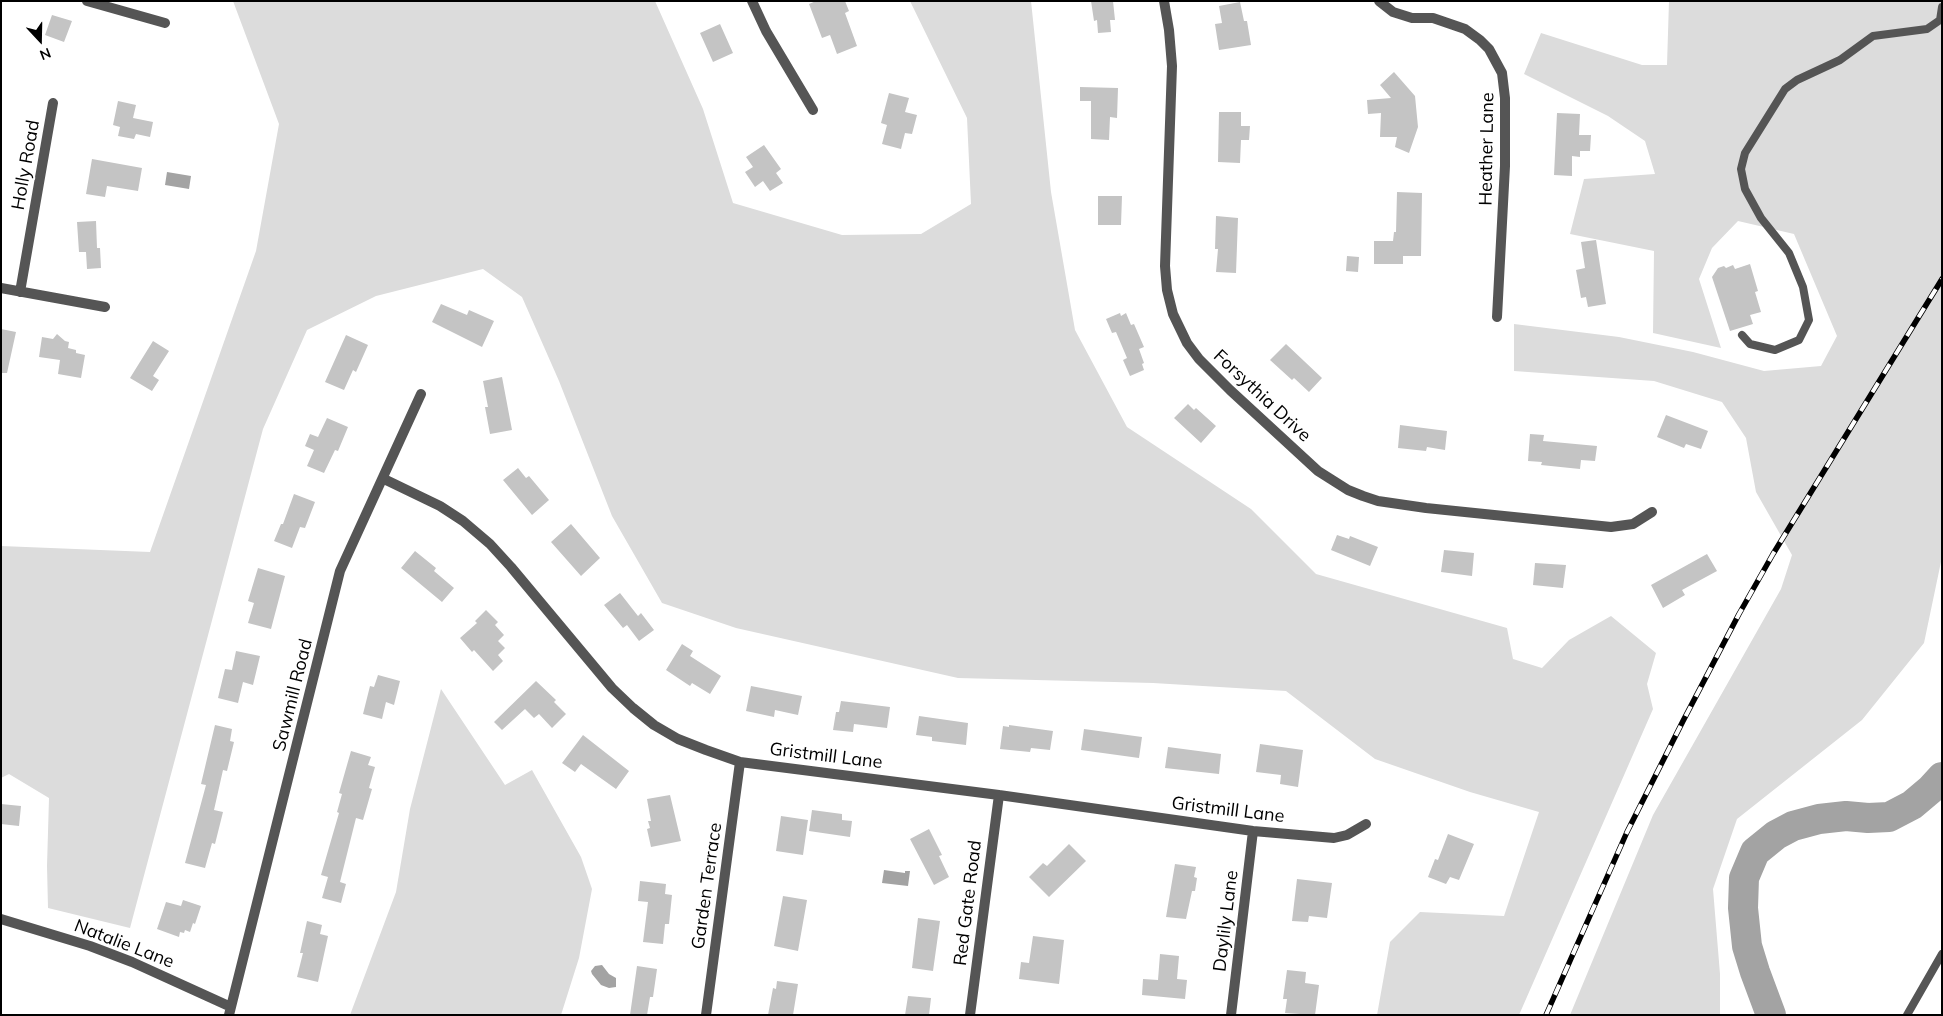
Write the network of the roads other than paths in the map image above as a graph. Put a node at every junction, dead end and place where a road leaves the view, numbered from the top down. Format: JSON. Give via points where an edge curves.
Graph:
{"nodes":[{"id":1,"x":87,"y":1,"type":"edge"},
{"id":2,"x":752,"y":1,"type":"edge"},
{"id":3,"x":1164,"y":1,"type":"edge"},
{"id":4,"x":1379,"y":1,"type":"edge"},
{"id":5,"x":1942,"y":7,"type":"edge"},
{"id":6,"x":165,"y":23,"type":"dead end"},
{"id":7,"x":53,"y":103,"type":"dead end"},
{"id":8,"x":813,"y":110,"type":"dead end"},
{"id":9,"x":1,"y":288,"type":"edge"},
{"id":10,"x":20,"y":292,"type":"junction"},
{"id":11,"x":105,"y":307,"type":"dead end"},
{"id":12,"x":1497,"y":317,"type":"dead end"},
{"id":13,"x":1742,"y":335,"type":"dead end"},
{"id":14,"x":421,"y":394,"type":"dead end"},
{"id":15,"x":384,"y":479,"type":"junction"},
{"id":16,"x":1652,"y":512,"type":"dead end"},
{"id":17,"x":740,"y":762,"type":"junction"},
{"id":18,"x":999,"y":795,"type":"junction"},
{"id":19,"x":1366,"y":824,"type":"dead end"},
{"id":20,"x":1253,"y":831,"type":"junction"},
{"id":21,"x":1,"y":919,"type":"edge"},
{"id":22,"x":1942,"y":954,"type":"edge"},
{"id":23,"x":230,"y":1011,"type":"edge"},
{"id":24,"x":706,"y":1015,"type":"edge"},
{"id":25,"x":970,"y":1015,"type":"edge"},
{"id":26,"x":1231,"y":1015,"type":"edge"},
{"id":27,"x":1907,"y":1015,"type":"edge"}],
"edges":[{"from":1,"to":6,"type":"street"},
{"from":2,"to":8,"type":"street"},
{"from":3,"to":16,"type":"street","name":"Forsythia Drive","via":[[1172,66],[1165,266],[1167,290],[1173,314],[1199,359],[1318,471],[1363,496],[1426,508],[1611,527],[1633,524]]},
{"from":4,"to":12,"type":"street","name":"Heather Lane","via":[[1393,12],[1412,18],[1433,18],[1471,33],[1489,49],[1502,73],[1505,166]]},
{"from":5,"to":13,"type":"lane","via":[[1940,20],[1928,29],[1872,36],[1840,60],[1797,80],[1785,89],[1745,153],[1741,169],[1745,189],[1760,218],[1789,253],[1802,287],[1809,320],[1799,340],[1775,350],[1750,344]]},
{"from":7,"to":10,"type":"street","name":"Holly Road"},
{"from":9,"to":10,"type":"street"},
{"from":10,"to":11,"type":"street"},
{"from":14,"to":15,"type":"street","name":"Sawmill Road"},
{"from":15,"to":17,"type":"street","name":"Gristmill Lane","via":[[440,506],[490,544],[612,688],[654,725],[678,739]]},
{"from":15,"to":23,"type":"street","name":"Sawmill Road","via":[[340,571]]},
{"from":17,"to":18,"type":"street","name":"Gristmill Lane"},
{"from":17,"to":24,"type":"street","name":"Garden Terrace"},
{"from":18,"to":20,"type":"street","name":"Gristmill Lane"},
{"from":18,"to":25,"type":"street","name":"Red Gate Road"},
{"from":19,"to":20,"type":"street","name":"Gristmill Lane","via":[[1334,838]]},
{"from":20,"to":26,"type":"street","name":"Daylily Lane"},
{"from":21,"to":23,"type":"street","name":"Natalie Lane","via":[[107,952]]},
{"from":22,"to":27,"type":"lane"}]}
